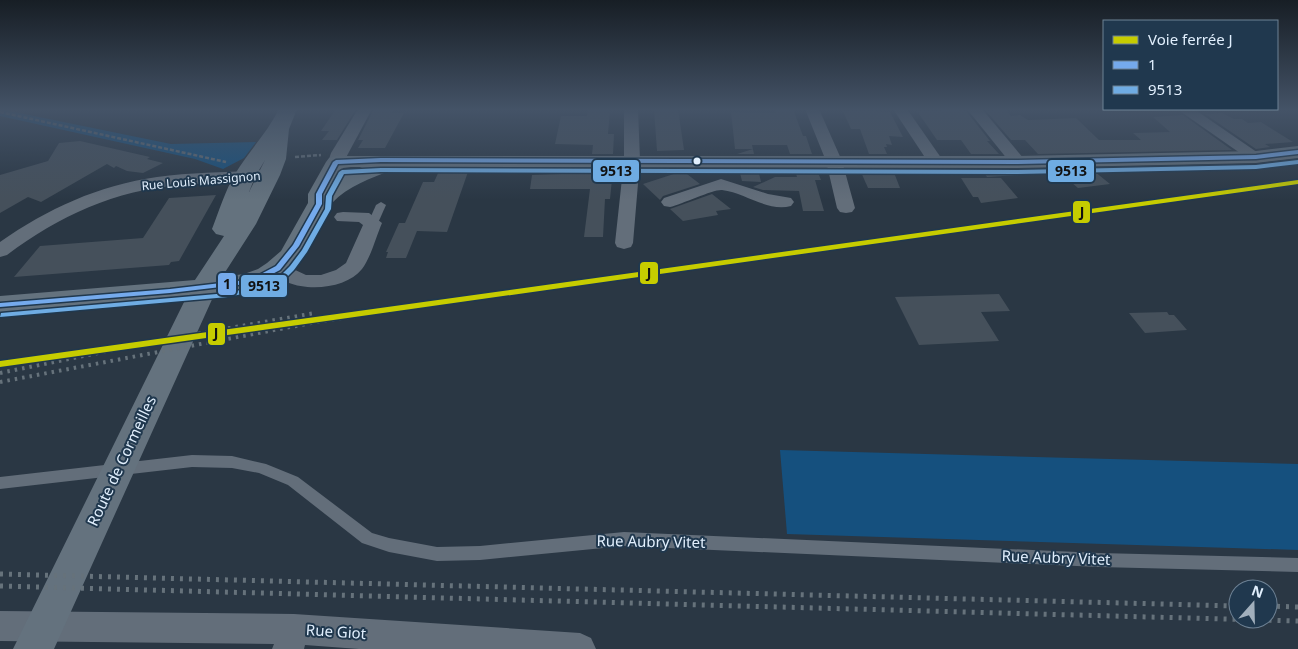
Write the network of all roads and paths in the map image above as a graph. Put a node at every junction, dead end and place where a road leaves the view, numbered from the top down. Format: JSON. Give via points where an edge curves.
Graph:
{"nodes":[{"id":1,"x":112,"y":139,"type":"edge"},
{"id":2,"x":270,"y":139,"type":"edge"},
{"id":3,"x":276,"y":139,"type":"edge"},
{"id":4,"x":348,"y":139,"type":"edge"},
{"id":5,"x":632,"y":139,"type":"edge"},
{"id":6,"x":825,"y":139,"type":"edge"},
{"id":7,"x":921,"y":139,"type":"edge"},
{"id":8,"x":999,"y":139,"type":"edge"},
{"id":9,"x":1229,"y":139,"type":"edge"},
{"id":10,"x":1298,"y":152,"type":"edge"},
{"id":11,"x":1256,"y":157,"type":"junction"},
{"id":12,"x":338,"y":158,"type":"junction"},
{"id":13,"x":632,"y":160,"type":"junction"},
{"id":14,"x":715,"y":160,"type":"junction"},
{"id":15,"x":402,"y":161,"type":"junction"},
{"id":16,"x":834,"y":161,"type":"junction"},
{"id":17,"x":936,"y":162,"type":"junction"},
{"id":18,"x":1018,"y":162,"type":"junction"},
{"id":19,"x":272,"y":167,"type":"junction"},
{"id":20,"x":238,"y":170,"type":"junction"},
{"id":21,"x":721,"y":184,"type":"junction"},
{"id":22,"x":670,"y":202,"type":"dead end"},
{"id":23,"x":785,"y":202,"type":"dead end"},
{"id":24,"x":318,"y":204,"type":"junction"},
{"id":25,"x":381,"y":205,"type":"dead end"},
{"id":26,"x":846,"y":208,"type":"dead end"},
{"id":27,"x":343,"y":217,"type":"dead end"},
{"id":28,"x":373,"y":223,"type":"junction"},
{"id":29,"x":624,"y":243,"type":"dead end"},
{"id":30,"x":0,"y":251,"type":"edge"},
{"id":31,"x":278,"y":268,"type":"junction"},
{"id":32,"x":211,"y":274,"type":"junction"},
{"id":33,"x":0,"y":305,"type":"edge"},
{"id":34,"x":0,"y":483,"type":"edge"},
{"id":35,"x":1298,"y":565,"type":"edge"},
{"id":36,"x":0,"y":626,"type":"edge"},
{"id":37,"x":291,"y":639,"type":"edge"},
{"id":38,"x":33,"y":649,"type":"edge"},
{"id":39,"x":580,"y":649,"type":"edge"}],
"edges":[{"from":1,"to":20,"type":"path"},
{"from":2,"to":20,"type":"main road","name":"Route de Cormeilles","via":[[252,162]]},
{"from":3,"to":19,"type":"main road","name":"Route de Cormeilles"},
{"from":4,"to":12,"type":"street"},
{"from":5,"to":13,"type":"street"},
{"from":6,"to":16,"type":"street"},
{"from":7,"to":17,"type":"street"},
{"from":8,"to":18,"type":"street"},
{"from":9,"to":11,"type":"street"},
{"from":10,"to":11,"type":"main road"},
{"from":11,"to":18,"type":"main road"},
{"from":12,"to":15,"type":"main road"},
{"from":12,"to":19,"type":"path"},
{"from":12,"to":24,"type":"main road","via":[[319,194]]},
{"from":13,"to":14,"type":"main road"},
{"from":13,"to":15,"type":"main road"},
{"from":13,"to":29,"type":"street"},
{"from":14,"to":16,"type":"main road"},
{"from":14,"to":21,"type":"street"},
{"from":15,"to":24,"type":"main road","via":[[362,174]]},
{"from":16,"to":17,"type":"main road"},
{"from":16,"to":26,"type":"street"},
{"from":17,"to":18,"type":"main road"},
{"from":19,"to":20,"type":"street","name":"Rue Louis Massignon"},
{"from":19,"to":32,"type":"main road","name":"Route de Cormeilles","via":[[244,224]]},
{"from":20,"to":30,"type":"street","name":"Rue Louis Massignon","via":[[104,194],[42,221]]},
{"from":20,"to":32,"type":"main road","name":"Route de Cormeilles"},
{"from":21,"to":22,"type":"street"},
{"from":21,"to":23,"type":"street","via":[[765,200]]},
{"from":24,"to":31,"type":"main road","via":[[288,258]]},
{"from":25,"to":28,"type":"lane"},
{"from":27,"to":28,"type":"street","via":[[363,217]]},
{"from":28,"to":31,"type":"street","via":[[354,266],[338,277],[309,281],[295,278]]},
{"from":31,"to":33,"type":"main road","via":[[251,280],[170,292]]},
{"from":32,"to":38,"type":"main road","name":"Route de Cormeilles"},
{"from":34,"to":35,"type":"lane","name":"Rue Aubry Vitet","via":[[192,461],[232,462],[261,468],[292,481],[367,538],[389,546],[437,554],[624,539],[1099,560]]},
{"from":36,"to":37,"type":"street","name":"Rue Giot","via":[[91,627]]},
{"from":37,"to":39,"type":"street","name":"Rue Giot"}]}
